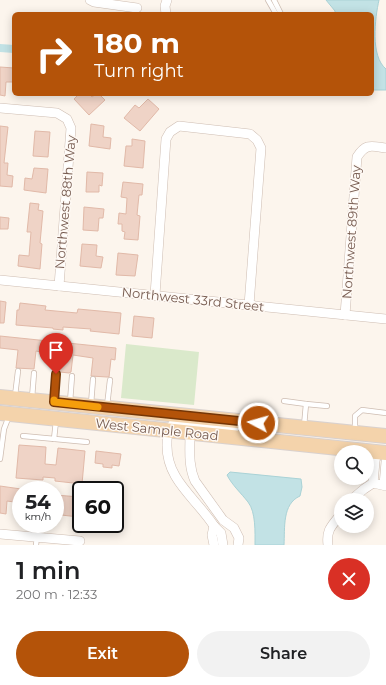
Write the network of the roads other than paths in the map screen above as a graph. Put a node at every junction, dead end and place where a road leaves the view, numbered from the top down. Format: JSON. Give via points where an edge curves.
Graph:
{"nodes":[{"id":1,"x":90,"y":0,"type":"edge"},
{"id":2,"x":167,"y":0,"type":"edge"},
{"id":3,"x":268,"y":0,"type":"edge"},
{"id":4,"x":274,"y":0,"type":"edge"},
{"id":5,"x":136,"y":8,"type":"dead end"},
{"id":6,"x":166,"y":12,"type":"edge"},
{"id":7,"x":275,"y":12,"type":"edge"},
{"id":8,"x":280,"y":12,"type":"edge"},
{"id":9,"x":0,"y":108,"type":"edge"},
{"id":10,"x":386,"y":148,"type":"edge"},
{"id":11,"x":0,"y":280,"type":"edge"},
{"id":12,"x":59,"y":286,"type":"junction"},
{"id":13,"x":155,"y":295,"type":"junction"},
{"id":14,"x":249,"y":306,"type":"junction"},
{"id":15,"x":345,"y":315,"type":"junction"},
{"id":16,"x":386,"y":319,"type":"edge"},
{"id":17,"x":18,"y":371,"type":"dead end"},
{"id":18,"x":34,"y":372,"type":"dead end"},
{"id":19,"x":56,"y":374,"type":"dead end"},
{"id":20,"x":72,"y":376,"type":"dead end"},
{"id":21,"x":93,"y":379,"type":"dead end"},
{"id":22,"x":110,"y":380,"type":"dead end"},
{"id":23,"x":0,"y":397,"type":"edge"},
{"id":24,"x":15,"y":398,"type":"junction"},
{"id":25,"x":32,"y":400,"type":"junction"},
{"id":26,"x":284,"y":401,"type":"dead end"},
{"id":27,"x":54,"y":402,"type":"junction"},
{"id":28,"x":70,"y":404,"type":"junction"},
{"id":29,"x":306,"y":404,"type":"junction"},
{"id":30,"x":91,"y":406,"type":"junction"},
{"id":31,"x":327,"y":406,"type":"dead end"},
{"id":32,"x":107,"y":407,"type":"junction"},
{"id":33,"x":386,"y":413,"type":"edge"},
{"id":34,"x":4,"y":414,"type":"edge"},
{"id":35,"x":57,"y":419,"type":"junction"},
{"id":36,"x":242,"y":422,"type":"junction"},
{"id":37,"x":304,"y":428,"type":"junction"},
{"id":38,"x":168,"y":430,"type":"junction"},
{"id":39,"x":190,"y":432,"type":"junction"},
{"id":40,"x":355,"y":433,"type":"junction"},
{"id":41,"x":23,"y":436,"type":"dead end"},
{"id":42,"x":386,"y":436,"type":"edge"},
{"id":43,"x":54,"y":439,"type":"junction"},
{"id":44,"x":87,"y":442,"type":"dead end"},
{"id":45,"x":383,"y":450,"type":"edge"},
{"id":46,"x":0,"y":459,"type":"edge"},
{"id":47,"x":386,"y":462,"type":"edge"},
{"id":48,"x":374,"y":480,"type":"edge"},
{"id":49,"x":374,"y":483,"type":"edge"},
{"id":50,"x":369,"y":485,"type":"edge"},
{"id":51,"x":385,"y":486,"type":"edge"},
{"id":52,"x":359,"y":493,"type":"edge"},
{"id":53,"x":223,"y":520,"type":"junction"},
{"id":54,"x":334,"y":523,"type":"edge"},
{"id":55,"x":214,"y":526,"type":"junction"},
{"id":56,"x":0,"y":534,"type":"edge"},
{"id":57,"x":36,"y":541,"type":"edge"},
{"id":58,"x":80,"y":541,"type":"dead end"},
{"id":59,"x":214,"y":545,"type":"edge"},
{"id":60,"x":223,"y":545,"type":"edge"},
{"id":61,"x":238,"y":545,"type":"edge"},
{"id":62,"x":328,"y":545,"type":"edge"}],
"edges":[{"from":1,"to":5,"type":"street"},
{"from":2,"to":6,"type":"street"},
{"from":3,"to":7,"type":"lane"},
{"from":4,"to":8,"type":"lane"},
{"from":9,"to":12,"type":"street","name":"Northwest 88th Way","via":[[57,113],[66,119],[71,128]]},
{"from":10,"to":15,"type":"street","name":"Northwest 89th Way","via":[[368,146],[362,149],[357,157]]},
{"from":11,"to":12,"type":"street","name":"Northwest 33rd Street"},
{"from":12,"to":13,"type":"street","name":"Northwest 33rd Street"},
{"from":13,"to":14,"type":"street","name":"Northwest 33rd Street"},
{"from":13,"to":14,"type":"street","via":[[166,139],[170,132],[179,126],[250,134],[261,148]]},
{"from":14,"to":15,"type":"street","name":"Northwest 33rd Street"},
{"from":15,"to":16,"type":"street","name":"Northwest 33rd Street"},
{"from":17,"to":24,"type":"lane"},
{"from":18,"to":25,"type":"lane"},
{"from":19,"to":27,"type":"lane"},
{"from":20,"to":28,"type":"lane"},
{"from":21,"to":30,"type":"lane"},
{"from":22,"to":32,"type":"lane"},
{"from":23,"to":24,"type":"main road","name":"West Sample Road"},
{"from":24,"to":25,"type":"main road","name":"West Sample Road"},
{"from":25,"to":27,"type":"main road","name":"West Sample Road"},
{"from":26,"to":29,"type":"lane"},
{"from":27,"to":28,"type":"main road","name":"West Sample Road"},
{"from":28,"to":30,"type":"main road","name":"West Sample Road"},
{"from":29,"to":31,"type":"lane"},
{"from":29,"to":37,"type":"lane"},
{"from":30,"to":32,"type":"main road","name":"West Sample Road"},
{"from":32,"to":36,"type":"main road","name":"West Sample Road"},
{"from":33,"to":40,"type":"lane","via":[[362,410],[356,416]]},
{"from":34,"to":35,"type":"main road","name":"West Sample Road"},
{"from":34,"to":46,"type":"lane"},
{"from":35,"to":38,"type":"main road","name":"West Sample Road"},
{"from":35,"to":43,"type":"lane"},
{"from":36,"to":37,"type":"main road","name":"West Sample Road"},
{"from":36,"to":38,"type":"street","via":[[234,428],[183,422],[173,424]]},
{"from":37,"to":40,"type":"main road","name":"West Sample Road"},
{"from":38,"to":39,"type":"main road","name":"West Sample Road"},
{"from":38,"to":55,"type":"street","via":[[168,456],[172,471]]},
{"from":39,"to":45,"type":"main road","name":"West Sample Road","via":[[326,446],[348,442]]},
{"from":39,"to":53,"type":"street","via":[[189,459],[194,481]]},
{"from":40,"to":42,"type":"main road","name":"West Sample Road"},
{"from":41,"to":43,"type":"lane"},
{"from":43,"to":44,"type":"lane"},
{"from":45,"to":48,"type":"street"},
{"from":47,"to":51,"type":"street"},
{"from":49,"to":51,"type":"street"},
{"from":50,"to":52,"type":"street"},
{"from":53,"to":55,"type":"street"},
{"from":53,"to":61,"type":"street","via":[[234,528],[239,538]]},
{"from":54,"to":62,"type":"street","via":[[327,535]]},
{"from":55,"to":59,"type":"street"},
{"from":55,"to":60,"type":"street","via":[[221,533]]},
{"from":56,"to":57,"type":"street"},
{"from":57,"to":58,"type":"street"}]}
